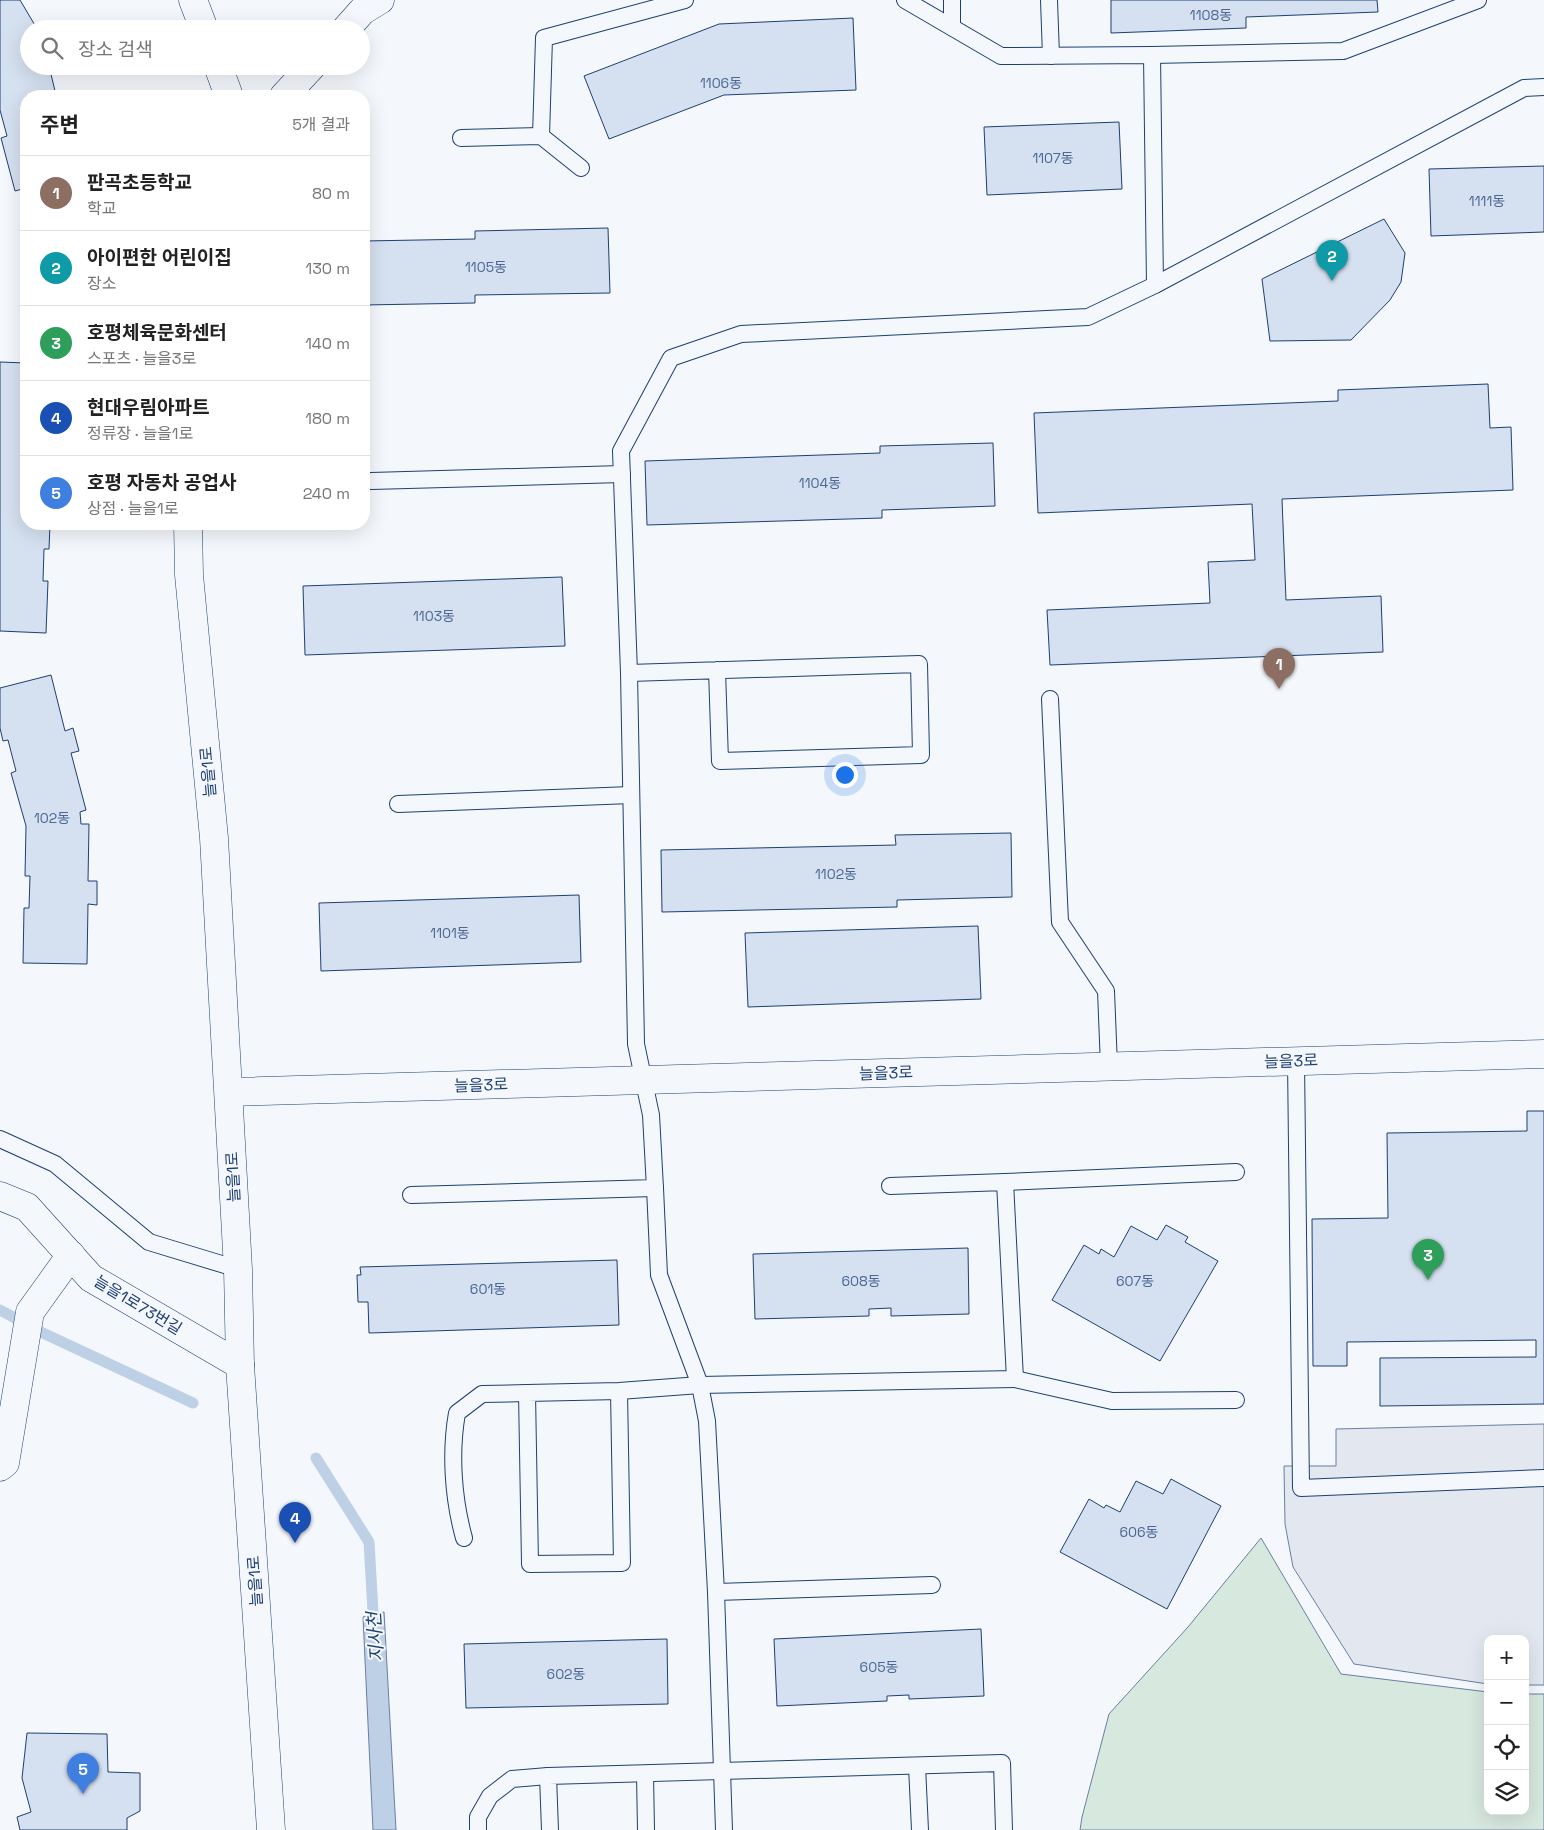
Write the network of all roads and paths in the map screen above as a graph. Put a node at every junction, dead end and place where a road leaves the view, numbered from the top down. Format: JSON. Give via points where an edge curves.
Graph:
{"nodes":[{"id":1,"x":193,"y":0,"type":"edge"},
{"id":2,"x":380,"y":0,"type":"edge"},
{"id":3,"x":685,"y":0,"type":"edge"},
{"id":4,"x":905,"y":0,"type":"edge"},
{"id":5,"x":952,"y":0,"type":"edge"},
{"id":6,"x":1049,"y":0,"type":"edge"},
{"id":7,"x":1478,"y":0,"type":"edge"},
{"id":8,"x":201,"y":20,"type":"edge"},
{"id":9,"x":354,"y":20,"type":"edge"},
{"id":10,"x":952,"y":28,"type":"junction"},
{"id":11,"x":1152,"y":55,"type":"junction"},
{"id":12,"x":1052,"y":56,"type":"junction"},
{"id":13,"x":221,"y":75,"type":"edge"},
{"id":14,"x":304,"y":75,"type":"edge"},
{"id":15,"x":1544,"y":87,"type":"edge"},
{"id":16,"x":227,"y":90,"type":"edge"},
{"id":17,"x":290,"y":90,"type":"edge"},
{"id":18,"x":540,"y":136,"type":"junction"},
{"id":19,"x":462,"y":138,"type":"dead end"},
{"id":20,"x":580,"y":168,"type":"dead end"},
{"id":21,"x":1155,"y":285,"type":"junction"},
{"id":22,"x":622,"y":474,"type":"junction"},
{"id":23,"x":372,"y":481,"type":"dead end"},
{"id":24,"x":188,"y":530,"type":"edge"},
{"id":25,"x":717,"y":670,"type":"junction"},
{"id":26,"x":629,"y":673,"type":"junction"},
{"id":27,"x":1050,"y":699,"type":"dead end"},
{"id":28,"x":631,"y":795,"type":"junction"},
{"id":29,"x":398,"y":804,"type":"dead end"},
{"id":30,"x":1544,"y":1054,"type":"edge"},
{"id":31,"x":1296,"y":1061,"type":"junction"},
{"id":32,"x":1109,"y":1066,"type":"junction"},
{"id":33,"x":643,"y":1080,"type":"junction"},
{"id":34,"x":229,"y":1092,"type":"junction"},
{"id":35,"x":0,"y":1139,"type":"edge"},
{"id":36,"x":1236,"y":1172,"type":"dead end"},
{"id":37,"x":1005,"y":1182,"type":"junction"},
{"id":38,"x":890,"y":1186,"type":"dead end"},
{"id":39,"x":655,"y":1188,"type":"junction"},
{"id":40,"x":0,"y":1196,"type":"edge"},
{"id":41,"x":410,"y":1196,"type":"dead end"},
{"id":42,"x":70,"y":1255,"type":"junction"},
{"id":43,"x":238,"y":1269,"type":"junction"},
{"id":44,"x":240,"y":1365,"type":"junction"},
{"id":45,"x":1015,"y":1379,"type":"junction"},
{"id":46,"x":700,"y":1385,"type":"junction"},
{"id":47,"x":619,"y":1391,"type":"junction"},
{"id":48,"x":527,"y":1392,"type":"junction"},
{"id":49,"x":1236,"y":1400,"type":"dead end"},
{"id":50,"x":0,"y":1467,"type":"edge"},
{"id":51,"x":1544,"y":1478,"type":"edge"},
{"id":52,"x":464,"y":1538,"type":"dead end"},
{"id":53,"x":932,"y":1585,"type":"dead end"},
{"id":54,"x":716,"y":1592,"type":"junction"},
{"id":55,"x":917,"y":1766,"type":"junction"},
{"id":56,"x":722,"y":1772,"type":"junction"},
{"id":57,"x":645,"y":1774,"type":"junction"},
{"id":58,"x":548,"y":1776,"type":"junction"},
{"id":59,"x":271,"y":1830,"type":"edge"},
{"id":60,"x":478,"y":1830,"type":"edge"},
{"id":61,"x":550,"y":1830,"type":"edge"},
{"id":62,"x":646,"y":1830,"type":"edge"},
{"id":63,"x":724,"y":1830,"type":"edge"},
{"id":64,"x":920,"y":1830,"type":"edge"},
{"id":65,"x":1004,"y":1830,"type":"edge"}],
"edges":[{"from":1,"to":8,"type":"main road"},
{"from":2,"to":9,"type":"main road"},
{"from":3,"to":18,"type":"lane","via":[[544,38]]},
{"from":4,"to":10,"type":"lane"},
{"from":5,"to":10,"type":"lane"},
{"from":6,"to":12,"type":"lane"},
{"from":7,"to":11,"type":"lane","via":[[1343,51]]},
{"from":10,"to":12,"type":"lane","via":[[1000,56]]},
{"from":11,"to":12,"type":"lane"},
{"from":11,"to":21,"type":"lane"},
{"from":13,"to":16,"type":"main road"},
{"from":14,"to":17,"type":"main road"},
{"from":15,"to":21,"type":"lane","via":[[1524,88]]},
{"from":18,"to":19,"type":"lane"},
{"from":18,"to":20,"type":"lane"},
{"from":21,"to":22,"type":"lane","via":[[1088,317],[742,334],[680,355],[672,358],[622,451]]},
{"from":22,"to":23,"type":"lane"},
{"from":22,"to":26,"type":"lane"},
{"from":24,"to":34,"type":"main road","name":"늘을1로","via":[[189,575],[214,838]]},
{"from":25,"to":25,"type":"lane","via":[[919,664],[922,755],[720,761]]},
{"from":25,"to":26,"type":"lane"},
{"from":26,"to":28,"type":"lane"},
{"from":27,"to":32,"type":"lane","via":[[1060,922],[1106,991]]},
{"from":28,"to":29,"type":"lane"},
{"from":28,"to":33,"type":"lane","via":[[636,1044]]},
{"from":30,"to":31,"type":"main road","name":"늘을3로"},
{"from":31,"to":32,"type":"main road","name":"늘을3로"},
{"from":31,"to":51,"type":"lane","via":[[1301,1488]]},
{"from":32,"to":33,"type":"main road","name":"늘을3로"},
{"from":33,"to":34,"type":"main road","name":"늘을3로"},
{"from":33,"to":39,"type":"lane","via":[[652,1115]]},
{"from":34,"to":43,"type":"main road","name":"늘을1로"},
{"from":35,"to":43,"type":"lane","via":[[55,1164],[149,1242]]},
{"from":36,"to":37,"type":"lane"},
{"from":37,"to":38,"type":"lane"},
{"from":37,"to":45,"type":"lane"},
{"from":39,"to":41,"type":"lane"},
{"from":39,"to":46,"type":"lane","via":[[659,1274]]},
{"from":40,"to":42,"type":"main road","name":"늘을1로73번길","via":[[27,1207]]},
{"from":42,"to":44,"type":"main road","name":"늘을1로73번길","via":[[91,1278]]},
{"from":42,"to":50,"type":"main road","via":[[30,1312],[5,1463]]},
{"from":43,"to":44,"type":"main road","name":"늘을1로"},
{"from":44,"to":59,"type":"main road","name":"늘을1로"},
{"from":45,"to":46,"type":"lane"},
{"from":45,"to":49,"type":"lane","via":[[1112,1401]]},
{"from":46,"to":47,"type":"lane"},
{"from":46,"to":54,"type":"lane","via":[[707,1421]]},
{"from":47,"to":48,"type":"lane"},
{"from":47,"to":48,"type":"lane","via":[[622,1563],[530,1564]]},
{"from":48,"to":52,"type":"lane","via":[[482,1394],[457,1413],[452,1438],[458,1514]]},
{"from":53,"to":54,"type":"lane"},
{"from":54,"to":56,"type":"lane"},
{"from":55,"to":56,"type":"lane"},
{"from":55,"to":64,"type":"lane"},
{"from":55,"to":65,"type":"lane","via":[[1002,1763]]},
{"from":56,"to":57,"type":"lane"},
{"from":56,"to":63,"type":"lane"},
{"from":57,"to":58,"type":"lane"},
{"from":57,"to":62,"type":"lane"},
{"from":58,"to":60,"type":"lane","via":[[512,1779],[490,1796],[478,1817]]},
{"from":58,"to":61,"type":"lane"}]}
